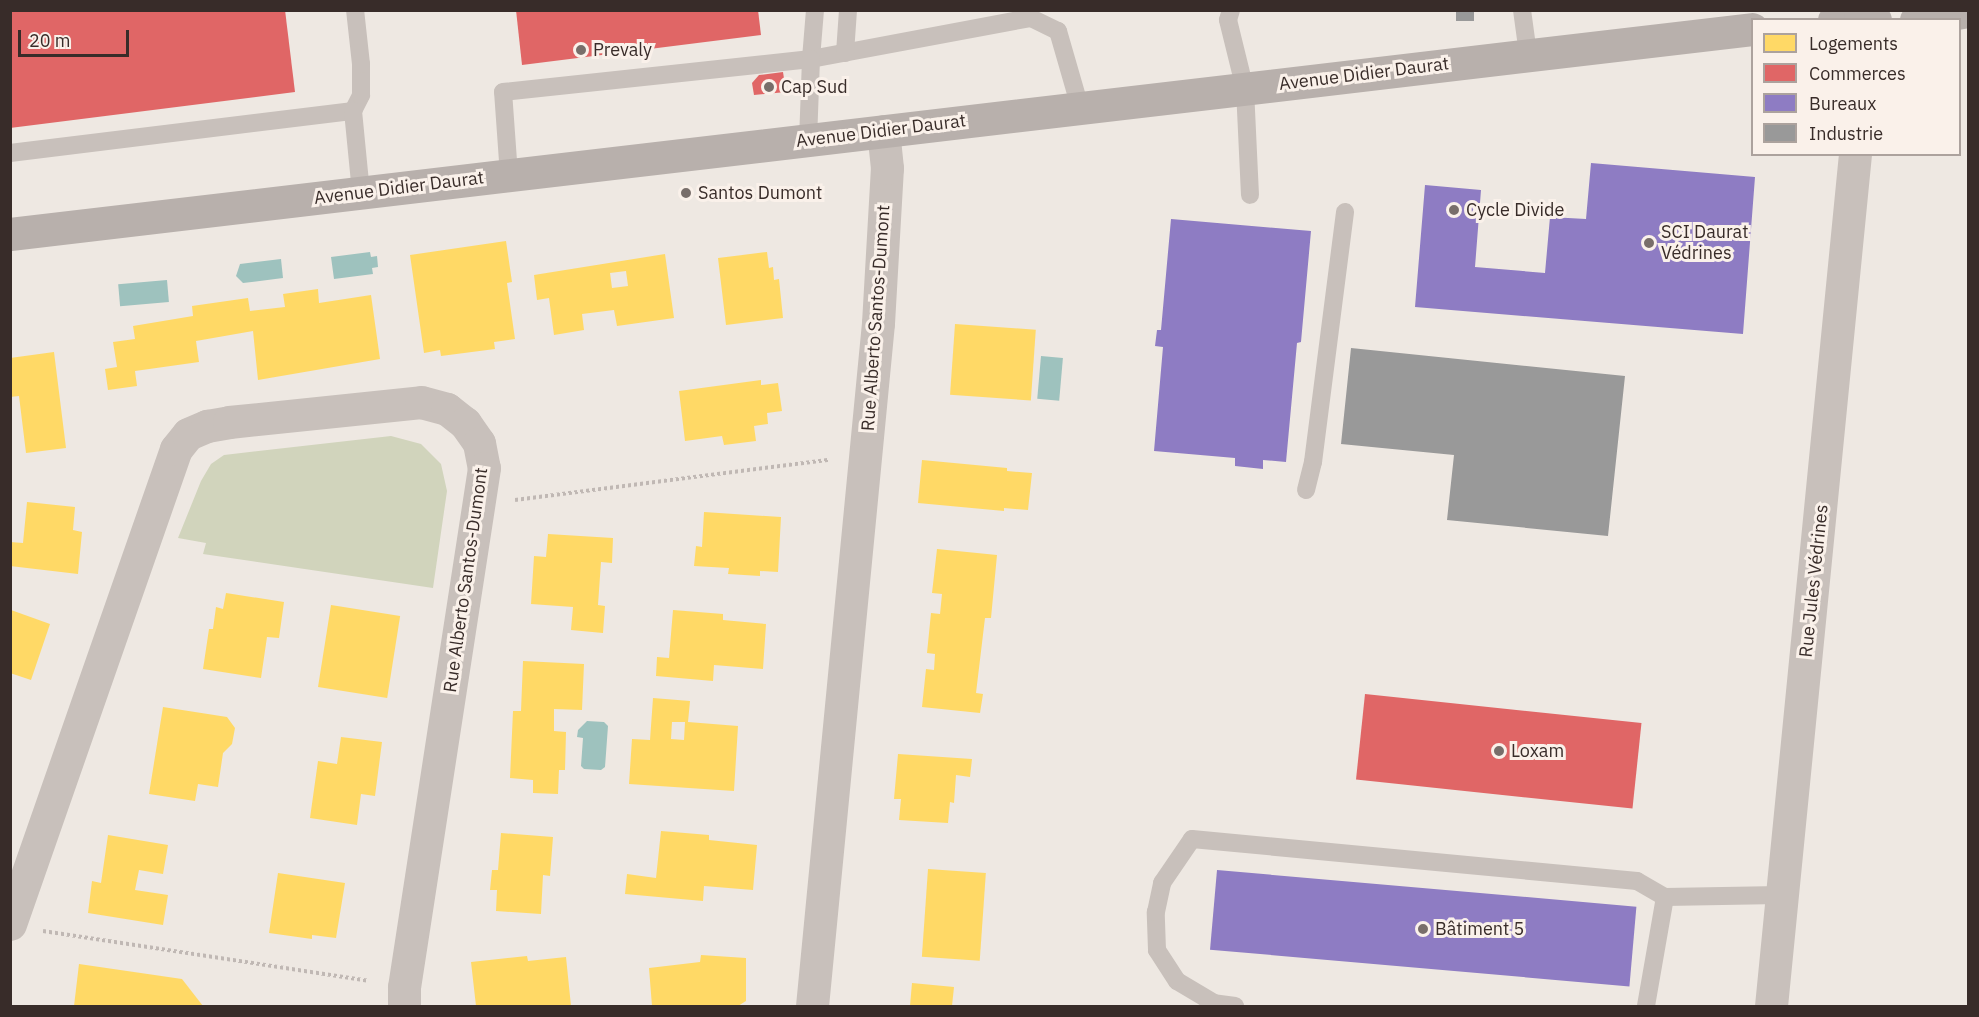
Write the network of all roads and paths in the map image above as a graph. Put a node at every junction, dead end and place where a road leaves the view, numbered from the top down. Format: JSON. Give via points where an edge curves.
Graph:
{"nodes":[{"id":1,"x":355,"y":10,"type":"edge"},
{"id":2,"x":815,"y":10,"type":"edge"},
{"id":3,"x":848,"y":10,"type":"edge"},
{"id":4,"x":1231,"y":10,"type":"edge"},
{"id":5,"x":1522,"y":10,"type":"edge"},
{"id":6,"x":1968,"y":11,"type":"edge"},
{"id":7,"x":1837,"y":18,"type":"edge"},
{"id":8,"x":1871,"y":18,"type":"edge"},
{"id":9,"x":1928,"y":18,"type":"edge"},
{"id":10,"x":1749,"y":23,"type":"edge"},
{"id":11,"x":845,"y":53,"type":"junction"},
{"id":12,"x":1528,"y":54,"type":"junction"},
{"id":13,"x":811,"y":59,"type":"junction"},
{"id":14,"x":1245,"y":88,"type":"junction"},
{"id":15,"x":1080,"y":107,"type":"junction"},
{"id":16,"x":353,"y":111,"type":"junction"},
{"id":17,"x":883,"y":131,"type":"junction"},
{"id":18,"x":808,"y":140,"type":"junction"},
{"id":19,"x":10,"y":153,"type":"edge"},
{"id":20,"x":1855,"y":156,"type":"edge"},
{"id":21,"x":509,"y":175,"type":"junction"},
{"id":22,"x":361,"y":192,"type":"junction"},
{"id":23,"x":1250,"y":195,"type":"dead end"},
{"id":24,"x":1345,"y":212,"type":"dead end"},
{"id":25,"x":10,"y":234,"type":"edge"},
{"id":26,"x":866,"y":455,"type":"junction"},
{"id":27,"x":1306,"y":490,"type":"dead end"},
{"id":28,"x":480,"y":500,"type":"junction"},
{"id":29,"x":1782,"y":896,"type":"junction"},
{"id":30,"x":1665,"y":897,"type":"junction"},
{"id":31,"x":22,"y":927,"type":"edge"},
{"id":32,"x":404,"y":997,"type":"edge"},
{"id":33,"x":812,"y":1006,"type":"edge"},
{"id":34,"x":1235,"y":1006,"type":"edge"},
{"id":35,"x":1646,"y":1006,"type":"edge"},
{"id":36,"x":1771,"y":1006,"type":"edge"}],
"edges":[{"from":1,"to":16,"type":"lane","via":[[361,95]]},
{"from":2,"to":13,"type":"lane"},
{"from":3,"to":11,"type":"lane"},
{"from":4,"to":14,"type":"lane","via":[[1228,20]]},
{"from":5,"to":12,"type":"lane"},
{"from":6,"to":9,"type":"main road"},
{"from":7,"to":8,"type":"main road","via":[[1844,13],[1860,12]]},
{"from":10,"to":12,"type":"main road","name":"Avenue Didier Daurat"},
{"from":11,"to":13,"type":"lane"},
{"from":11,"to":15,"type":"lane","via":[[1031,18],[1058,31]]},
{"from":12,"to":14,"type":"main road","name":"Avenue Didier Daurat"},
{"from":13,"to":18,"type":"lane"},
{"from":13,"to":21,"type":"lane","via":[[503,92]]},
{"from":14,"to":15,"type":"main road","name":"Avenue Didier Daurat"},
{"from":14,"to":23,"type":"lane"},
{"from":15,"to":17,"type":"main road","name":"Avenue Didier Daurat"},
{"from":16,"to":19,"type":"lane"},
{"from":16,"to":22,"type":"lane"},
{"from":17,"to":18,"type":"main road","name":"Avenue Didier Daurat"},
{"from":17,"to":26,"type":"street","name":"Rue Alberto Santos-Dumont","via":[[887,168]]},
{"from":18,"to":21,"type":"main road","name":"Avenue Didier Daurat"},
{"from":20,"to":29,"type":"street","name":"Rue Jules Védrines"},
{"from":21,"to":22,"type":"main road","name":"Avenue Didier Daurat"},
{"from":22,"to":25,"type":"main road","name":"Avenue Didier Daurat"},
{"from":24,"to":27,"type":"lane","via":[[1314,462]]},
{"from":26,"to":28,"type":"path","via":[[499,502]]},
{"from":26,"to":33,"type":"street","name":"Rue Alberto Santos-Dumont"},
{"from":28,"to":31,"type":"street","name":"Rue Alberto Santos-Dumont","via":[[484,468],[479,443],[465,423],[447,409],[421,402],[229,422],[188,434],[169,466]]},
{"from":28,"to":32,"type":"street","name":"Rue Alberto Santos-Dumont"},
{"from":29,"to":30,"type":"lane"},
{"from":29,"to":36,"type":"street","name":"Rue Jules Védrines"},
{"from":30,"to":34,"type":"lane","via":[[1637,880],[1192,839],[1162,883],[1156,912],[1157,950],[1177,981],[1214,1003]]},
{"from":30,"to":35,"type":"lane"},
{"from":31,"to":32,"type":"path"}]}
